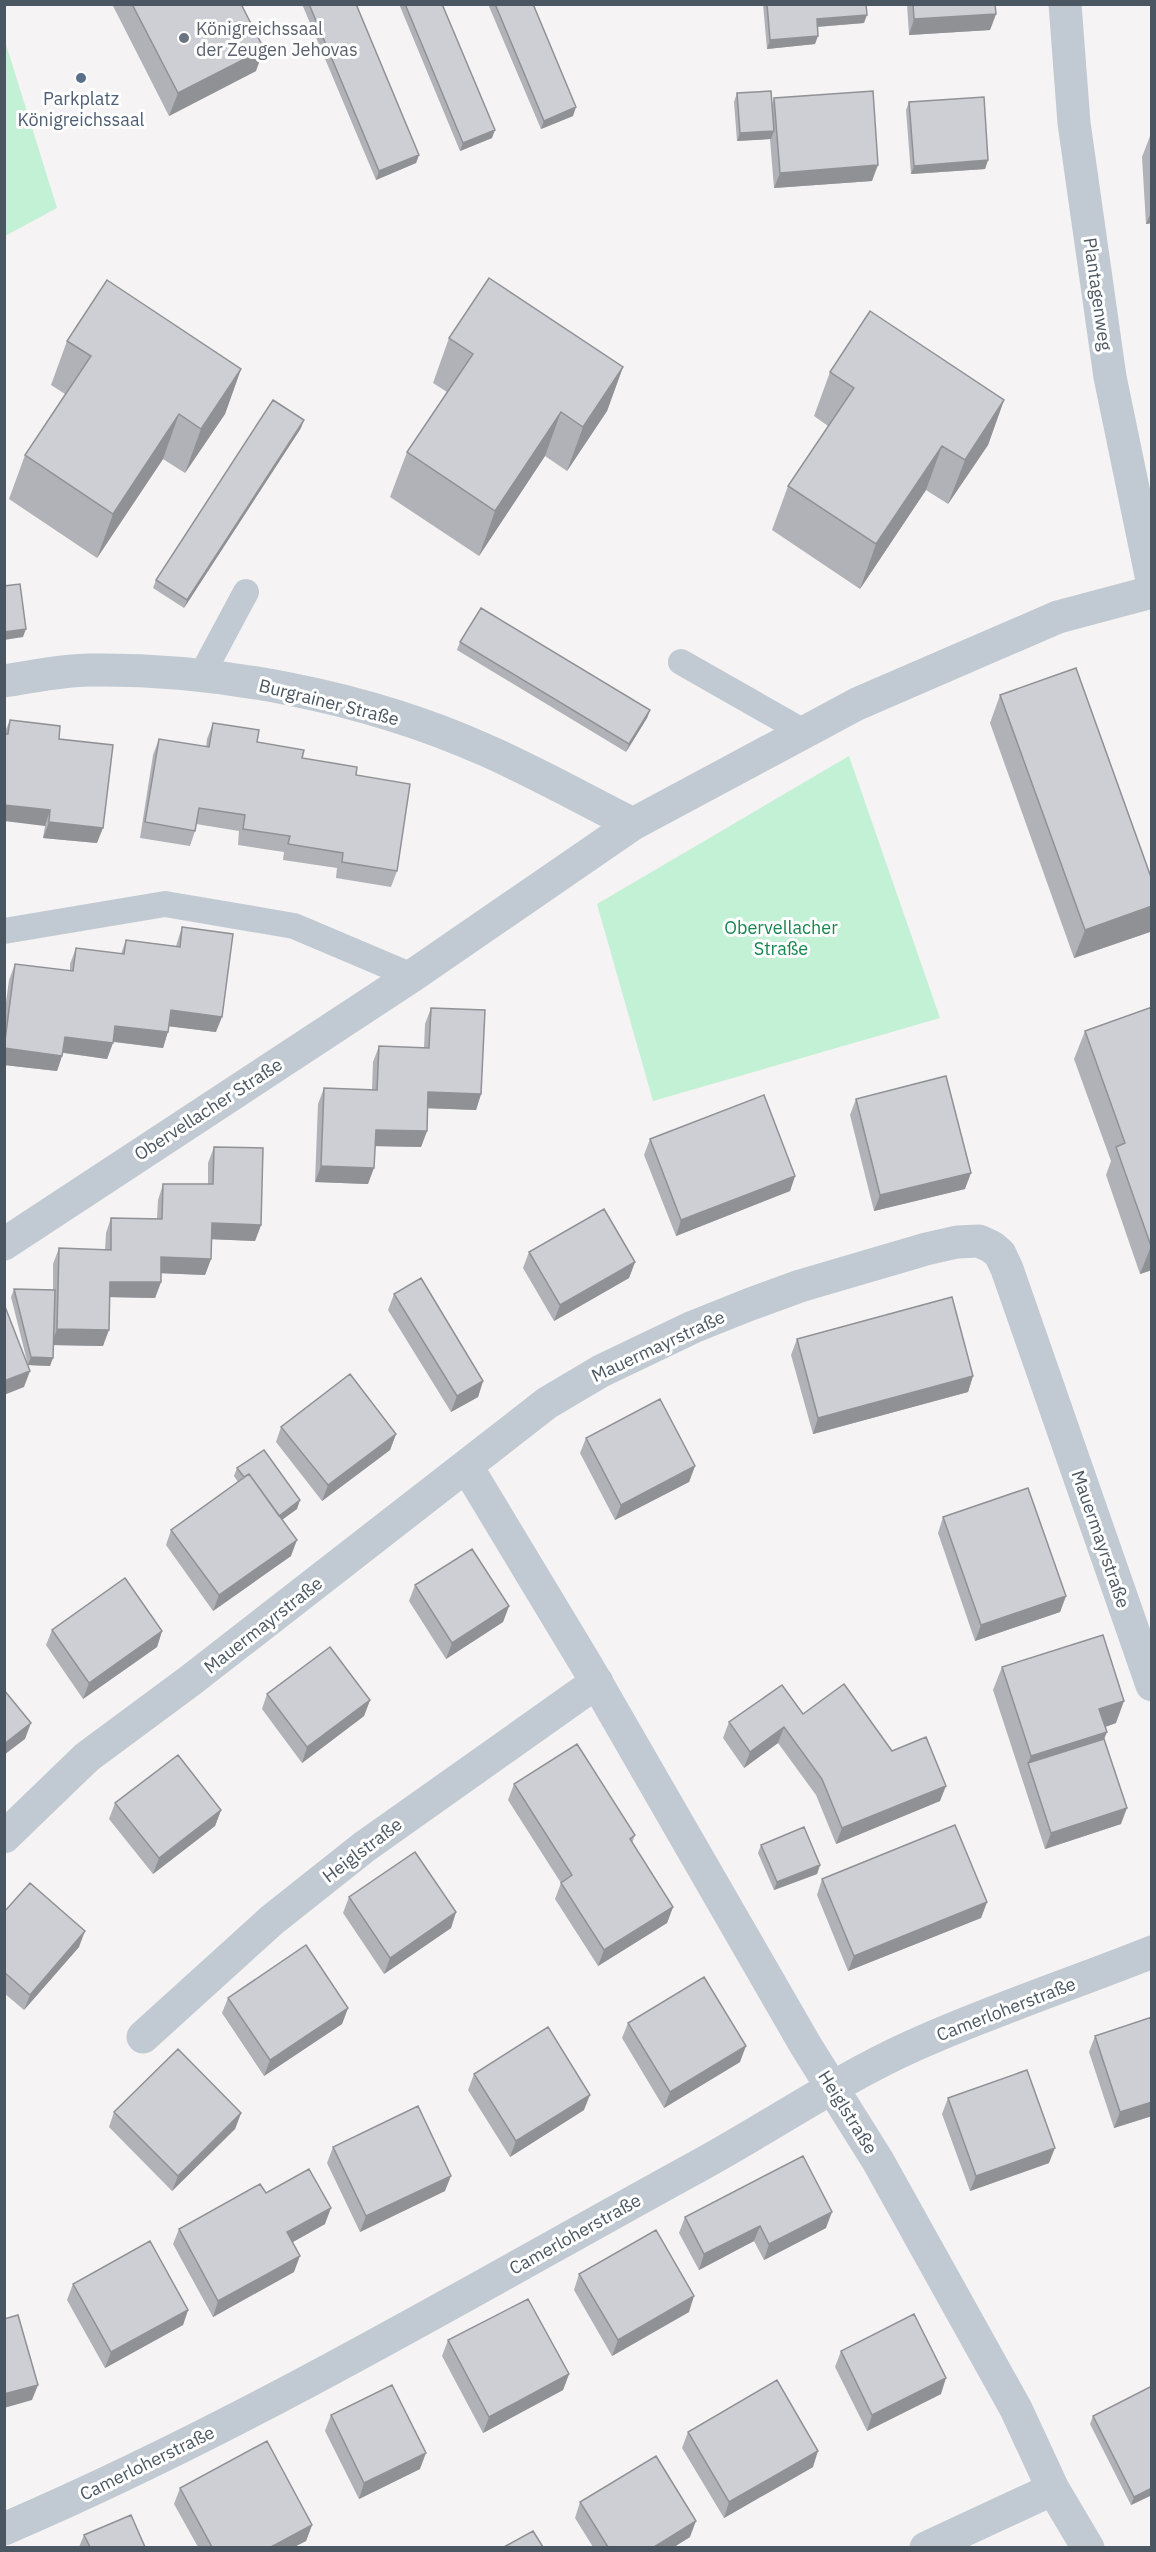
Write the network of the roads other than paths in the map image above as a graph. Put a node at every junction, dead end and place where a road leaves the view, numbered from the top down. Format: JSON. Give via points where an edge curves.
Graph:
{"nodes":[{"id":1,"x":1065,"y":4,"type":"edge"},
{"id":2,"x":1152,"y":580,"type":"edge"},
{"id":3,"x":246,"y":592,"type":"dead end"},
{"id":4,"x":1152,"y":592,"type":"edge"},
{"id":5,"x":681,"y":662,"type":"dead end"},
{"id":6,"x":201,"y":676,"type":"junction"},
{"id":7,"x":4,"y":681,"type":"edge"},
{"id":8,"x":804,"y":732,"type":"junction"},
{"id":9,"x":633,"y":824,"type":"junction"},
{"id":10,"x":4,"y":931,"type":"edge"},
{"id":11,"x":412,"y":976,"type":"junction"},
{"id":12,"x":4,"y":1244,"type":"edge"},
{"id":13,"x":467,"y":1467,"type":"junction"},
{"id":14,"x":597,"y":1682,"type":"junction"},
{"id":15,"x":1152,"y":1685,"type":"edge"},
{"id":16,"x":4,"y":1837,"type":"edge"},
{"id":17,"x":1152,"y":1952,"type":"edge"},
{"id":18,"x":143,"y":2037,"type":"dead end"},
{"id":19,"x":834,"y":2087,"type":"junction"},
{"id":20,"x":1053,"y":2489,"type":"junction"},
{"id":21,"x":4,"y":2529,"type":"edge"},
{"id":22,"x":926,"y":2547,"type":"edge"},
{"id":23,"x":1088,"y":2547,"type":"edge"}],
"edges":[{"from":1,"to":2,"type":"street","name":"Plantagenweg","via":[[1074,123],[1110,377]]},
{"from":3,"to":6,"type":"lane"},
{"from":4,"to":8,"type":"street","name":"Obervellacher Straße","via":[[1058,617],[857,704]]},
{"from":5,"to":8,"type":"lane"},
{"from":6,"to":7,"type":"street","name":"Burgrainer Straße","via":[[89,670]]},
{"from":6,"to":9,"type":"street","name":"Burgrainer Straße","via":[[331,698],[396,717],[482,748]]},
{"from":8,"to":9,"type":"street","name":"Obervellacher Straße"},
{"from":9,"to":11,"type":"street","name":"Obervellacher Straße"},
{"from":10,"to":11,"type":"lane","via":[[165,904],[294,926]]},
{"from":11,"to":12,"type":"street","name":"Obervellacher Straße"},
{"from":13,"to":14,"type":"street","name":"Heiglstraße"},
{"from":13,"to":15,"type":"street","name":"Mauermayrstraße","via":[[547,1403],[629,1356],[682,1332],[800,1286],[926,1249],[979,1242],[1000,1254],[1007,1269]]},
{"from":13,"to":16,"type":"street","name":"Mauermayrstraße","via":[[87,1757]]},
{"from":14,"to":18,"type":"street","name":"Heiglstraße","via":[[364,1847],[272,1920]]},
{"from":14,"to":19,"type":"street","name":"Heiglstraße","via":[[806,2046]]},
{"from":17,"to":19,"type":"street","name":"Camerloherstraße","via":[[916,2044]]},
{"from":19,"to":20,"type":"street","name":"Heiglstraße","via":[[1017,2409]]},
{"from":19,"to":21,"type":"street","name":"Camerloherstraße","via":[[750,2138],[299,2386],[148,2464]]},
{"from":20,"to":22,"type":"street"},
{"from":20,"to":23,"type":"street","name":"Heiglstraße"}]}
